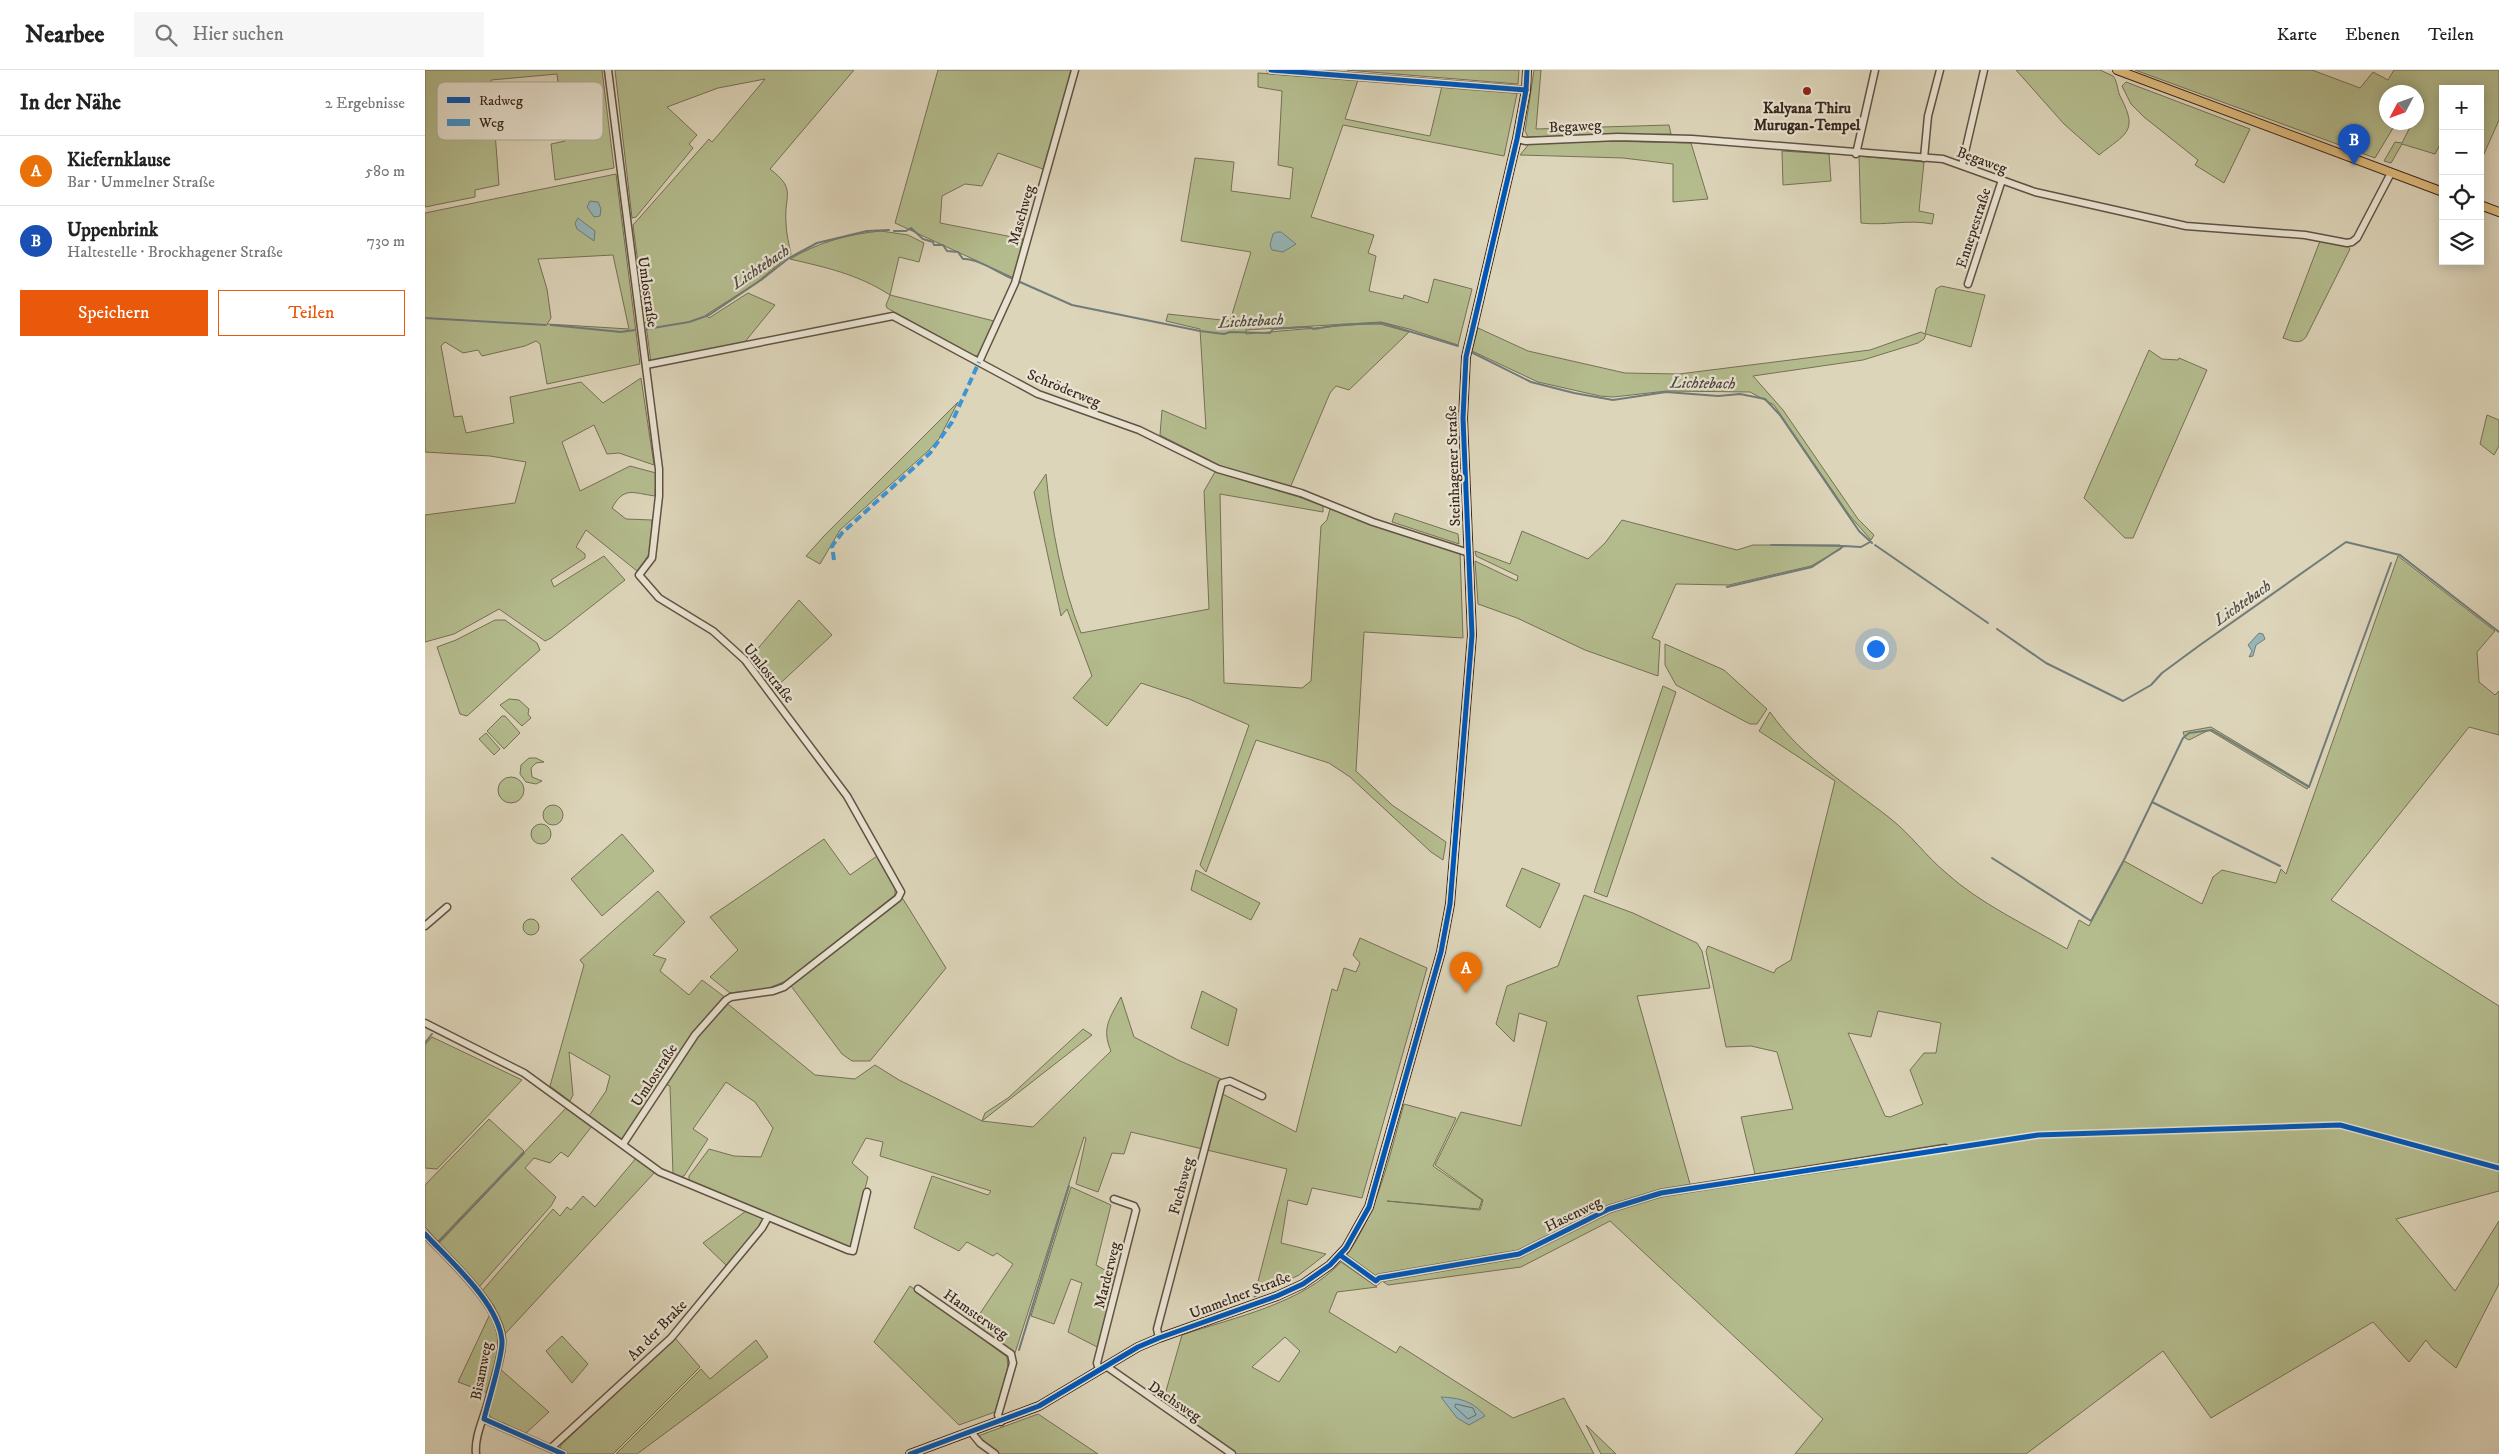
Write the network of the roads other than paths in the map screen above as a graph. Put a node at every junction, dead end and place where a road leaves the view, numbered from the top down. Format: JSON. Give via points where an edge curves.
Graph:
{"nodes":[{"id":1,"x":607,"y":70,"type":"edge"},
{"id":2,"x":1075,"y":70,"type":"edge"},
{"id":3,"x":1271,"y":70,"type":"edge"},
{"id":4,"x":1527,"y":70,"type":"edge"},
{"id":5,"x":1875,"y":70,"type":"edge"},
{"id":6,"x":1940,"y":70,"type":"edge"},
{"id":7,"x":1984,"y":70,"type":"edge"},
{"id":8,"x":2117,"y":70,"type":"edge"},
{"id":9,"x":1526,"y":90,"type":"junction"},
{"id":10,"x":1517,"y":139,"type":"junction"},
{"id":11,"x":1856,"y":154,"type":"junction"},
{"id":12,"x":1924,"y":158,"type":"junction"},
{"id":13,"x":1962,"y":166,"type":"junction"},
{"id":14,"x":2391,"y":173,"type":"junction"},
{"id":15,"x":2001,"y":180,"type":"junction"},
{"id":16,"x":2439,"y":191,"type":"edge"},
{"id":17,"x":2484,"y":206,"type":"edge"},
{"id":18,"x":2499,"y":212,"type":"edge"},
{"id":19,"x":1968,"y":284,"type":"dead end"},
{"id":20,"x":979,"y":362,"type":"junction"},
{"id":21,"x":646,"y":365,"type":"junction"},
{"id":22,"x":1469,"y":553,"type":"junction"},
{"id":23,"x":1452,"y":867,"type":"joint"},
{"id":24,"x":447,"y":907,"type":"dead end"},
{"id":25,"x":425,"y":926,"type":"edge"},
{"id":26,"x":425,"y":1023,"type":"edge"},
{"id":27,"x":1262,"y":1096,"type":"dead end"},
{"id":28,"x":623,"y":1144,"type":"junction"},
{"id":29,"x":1945,"y":1148,"type":"dead end"},
{"id":30,"x":867,"y":1192,"type":"dead end"},
{"id":31,"x":1114,"y":1199,"type":"dead end"},
{"id":32,"x":768,"y":1218,"type":"junction"},
{"id":33,"x":425,"y":1234,"type":"edge"},
{"id":34,"x":1340,"y":1255,"type":"junction"},
{"id":35,"x":918,"y":1289,"type":"dead end"},
{"id":36,"x":1159,"y":1338,"type":"junction"},
{"id":37,"x":1102,"y":1368,"type":"junction"},
{"id":38,"x":484,"y":1419,"type":"junction"},
{"id":39,"x":1001,"y":1422,"type":"junction"},
{"id":40,"x":971,"y":1432,"type":"junction"},
{"id":41,"x":551,"y":1448,"type":"junction"},
{"id":42,"x":476,"y":1454,"type":"edge"},
{"id":43,"x":563,"y":1454,"type":"edge"},
{"id":44,"x":910,"y":1454,"type":"edge"},
{"id":45,"x":995,"y":1454,"type":"edge"},
{"id":46,"x":1232,"y":1454,"type":"edge"}],
"edges":[{"from":1,"to":21,"type":"street","name":"Umlostraße"},
{"from":2,"to":20,"type":"street","name":"Maschweg","via":[[1015,283]]},
{"from":3,"to":9,"type":"street"},
{"from":4,"to":9,"type":"main road","name":"Steinhagener Straße"},
{"from":5,"to":11,"type":"street"},
{"from":6,"to":12,"type":"street","via":[[1928,116]]},
{"from":7,"to":13,"type":"street"},
{"from":8,"to":14,"type":"main road"},
{"from":9,"to":10,"type":"main road","name":"Steinhagener Straße"},
{"from":10,"to":11,"type":"street","name":"Begaweg","via":[[1693,139]]},
{"from":10,"to":22,"type":"main road","name":"Steinhagener Straße","via":[[1466,357],[1463,418]]},
{"from":11,"to":12,"type":"street","name":"Begaweg"},
{"from":12,"to":13,"type":"street","name":"Begaweg","via":[[1943,159]]},
{"from":13,"to":15,"type":"street","name":"Begaweg"},
{"from":14,"to":15,"type":"street","name":"Begaweg","via":[[2352,242],[2186,226],[2035,192]]},
{"from":14,"to":16,"type":"main road"},
{"from":15,"to":19,"type":"street","name":"Ennepestraße"},
{"from":17,"to":18,"type":"main road"},
{"from":20,"to":21,"type":"street","name":"Schröderweg","via":[[893,316]]},
{"from":20,"to":22,"type":"street","name":"Schröderweg","via":[[1038,394],[1139,430],[1218,468],[1301,493],[1373,522]]},
{"from":21,"to":28,"type":"street","name":"Umlostraße","via":[[659,469],[659,496],[652,558],[639,575],[659,598],[713,631],[745,660],[847,796],[901,892],[784,987],[726,1000],[695,1035]]},
{"from":22,"to":23,"type":"main road","name":"Steinhagener Straße","via":[[1472,635]]},
{"from":23,"to":34,"type":"main road","name":"Ummelner Straße","via":[[1450,904],[1441,952],[1379,1178],[1360,1225]]},
{"from":24,"to":25,"type":"street"},
{"from":26,"to":28,"type":"street","via":[[524,1073]]},
{"from":27,"to":36,"type":"street","name":"Fuchsweg","via":[[1227,1080],[1220,1088],[1157,1329]]},
{"from":28,"to":32,"type":"street","via":[[661,1172]]},
{"from":29,"to":34,"type":"street","name":"Hasenweg","via":[[1661,1193],[1609,1209],[1519,1254],[1375,1281]]},
{"from":30,"to":32,"type":"street","via":[[853,1251]]},
{"from":31,"to":37,"type":"street","name":"Marderweg","via":[[1132,1205],[1136,1210],[1097,1363]]},
{"from":32,"to":41,"type":"street","name":"An der Brake","via":[[671,1338]]},
{"from":33,"to":38,"type":"street","name":"Bisamweg","via":[[478,1292],[499,1327],[502,1342]]},
{"from":34,"to":36,"type":"main road","name":"Ummelner Straße","via":[[1316,1276],[1277,1296]]},
{"from":35,"to":39,"type":"street","name":"Hamsterweg","via":[[1011,1354],[1013,1363],[998,1415]]},
{"from":36,"to":37,"type":"main road","name":"Ummelner Straße"},
{"from":37,"to":39,"type":"main road","name":"Ummelner Straße","via":[[1039,1406]]},
{"from":37,"to":46,"type":"street","name":"Dachsweg"},
{"from":38,"to":41,"type":"street"},
{"from":38,"to":42,"type":"street","name":"Bisamweg","via":[[476,1442]]},
{"from":39,"to":40,"type":"main road","name":"Ummelner Straße"},
{"from":40,"to":44,"type":"main road","name":"Ummelner Straße"},
{"from":40,"to":45,"type":"street"},
{"from":41,"to":43,"type":"street"}]}
